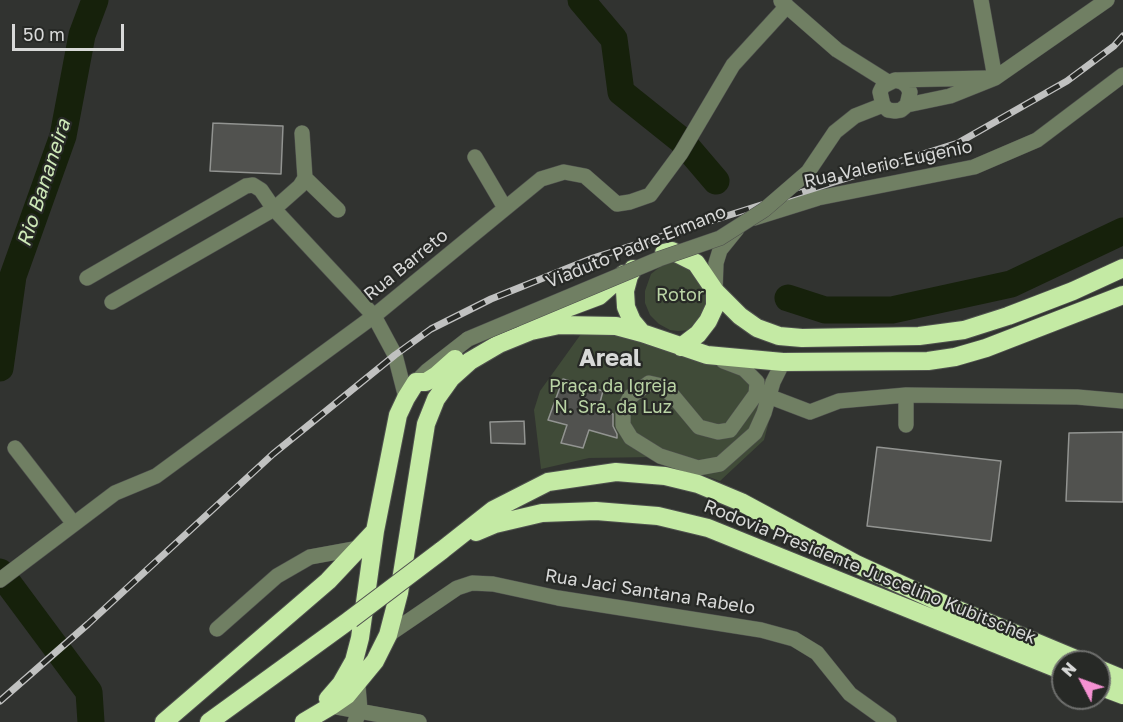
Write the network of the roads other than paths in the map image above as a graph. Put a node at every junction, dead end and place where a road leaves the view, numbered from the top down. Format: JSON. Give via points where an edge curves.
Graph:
{"nodes":[{"id":1,"x":981,"y":0,"type":"edge"},
{"id":2,"x":1107,"y":0,"type":"edge"},
{"id":3,"x":784,"y":3,"type":"edge"},
{"id":4,"x":1123,"y":75,"type":"edge"},
{"id":5,"x":995,"y":78,"type":"junction"},
{"id":6,"x":892,"y":81,"type":"junction"},
{"id":7,"x":883,"y":105,"type":"junction"},
{"id":8,"x":907,"y":105,"type":"junction"},
{"id":9,"x":302,"y":133,"type":"dead end"},
{"id":10,"x":475,"y":157,"type":"dead end"},
{"id":11,"x":305,"y":178,"type":"junction"},
{"id":12,"x":274,"y":208,"type":"junction"},
{"id":13,"x":505,"y":208,"type":"junction"},
{"id":14,"x":338,"y":210,"type":"dead end"},
{"id":15,"x":746,"y":221,"type":"junction"},
{"id":16,"x":672,"y":250,"type":"junction"},
{"id":17,"x":637,"y":263,"type":"junction"},
{"id":18,"x":1123,"y":268,"type":"edge"},
{"id":19,"x":87,"y":278,"type":"dead end"},
{"id":20,"x":715,"y":291,"type":"junction"},
{"id":21,"x":1073,"y":291,"type":"junction"},
{"id":22,"x":1123,"y":295,"type":"edge"},
{"id":23,"x":112,"y":302,"type":"dead end"},
{"id":24,"x":1080,"y":313,"type":"junction"},
{"id":25,"x":374,"y":316,"type":"junction"},
{"id":26,"x":642,"y":333,"type":"junction"},
{"id":27,"x":681,"y":347,"type":"junction"},
{"id":28,"x":707,"y":355,"type":"junction"},
{"id":29,"x":783,"y":362,"type":"junction"},
{"id":30,"x":416,"y":387,"type":"junction"},
{"id":31,"x":906,"y":394,"type":"junction"},
{"id":32,"x":762,"y":395,"type":"junction"},
{"id":33,"x":436,"y":399,"type":"junction"},
{"id":34,"x":1123,"y":400,"type":"edge"},
{"id":35,"x":906,"y":425,"type":"dead end"},
{"id":36,"x":15,"y":448,"type":"dead end"},
{"id":37,"x":74,"y":524,"type":"junction"},
{"id":38,"x":375,"y":531,"type":"junction"},
{"id":39,"x":359,"y":548,"type":"junction"},
{"id":40,"x":446,"y":548,"type":"junction"},
{"id":41,"x":7,"y":576,"type":"edge"},
{"id":42,"x":367,"y":588,"type":"junction"},
{"id":43,"x":399,"y":593,"type":"junction"},
{"id":44,"x":217,"y":629,"type":"dead end"},
{"id":45,"x":388,"y":635,"type":"junction"},
{"id":46,"x":1054,"y":650,"type":"edge"},
{"id":47,"x":354,"y":661,"type":"junction"},
{"id":48,"x":1051,"y":666,"type":"edge"},
{"id":49,"x":359,"y":682,"type":"junction"},
{"id":50,"x":332,"y":706,"type":"junction"},
{"id":51,"x":358,"y":716,"type":"edge"},
{"id":52,"x":309,"y":718,"type":"edge"},
{"id":53,"x":164,"y":722,"type":"edge"},
{"id":54,"x":209,"y":722,"type":"edge"},
{"id":55,"x":419,"y":722,"type":"edge"},
{"id":56,"x":889,"y":722,"type":"edge"}],
"edges":[{"from":1,"to":5,"type":"street"},
{"from":2,"to":5,"type":"street"},
{"from":3,"to":6,"type":"street","via":[[837,50]]},
{"from":3,"to":13,"type":"street","name":"Rua Barreto","via":[[734,65],[681,153],[650,195],[617,204],[585,176],[564,172],[541,179]]},
{"from":4,"to":15,"type":"street","name":"Rua Valerio Eugenio","via":[[1036,140],[974,167],[818,198]]},
{"from":5,"to":6,"type":"street"},
{"from":5,"to":8,"type":"street","via":[[950,96]]},
{"from":6,"to":7,"type":"street","via":[[880,92]]},
{"from":6,"to":8,"type":"street","via":[[902,82],[910,92]]},
{"from":7,"to":8,"type":"street","via":[[895,111]]},
{"from":7,"to":30,"type":"street","name":"Viaduto Padre Ermano","bridge":true,"via":[[842,126],[808,172],[764,210],[720,238],[659,259],[468,339]]},
{"from":9,"to":11,"type":"street"},
{"from":10,"to":13,"type":"street"},
{"from":11,"to":12,"type":"street"},
{"from":11,"to":14,"type":"street"},
{"from":12,"to":19,"type":"street","via":[[261,190],[246,186]]},
{"from":12,"to":23,"type":"street"},
{"from":12,"to":25,"type":"street"},
{"from":13,"to":25,"type":"street","name":"Rua Barreto"},
{"from":15,"to":16,"type":"street","name":"Rua Valerio Eugenio"},
{"from":15,"to":20,"type":"street","name":"Rua Valerio Eugenio","via":[[720,250]]},
{"from":16,"to":17,"type":"highway"},
{"from":16,"to":20,"type":"highway","via":[[696,263]]},
{"from":17,"to":26,"type":"highway","via":[[624,291],[626,307]]},
{"from":17,"to":30,"type":"highway","via":[[599,296],[482,340]]},
{"from":18,"to":21,"type":"highway"},
{"from":20,"to":21,"type":"highway","via":[[757,328],[779,336],[802,338],[919,336],[964,330]]},
{"from":20,"to":27,"type":"highway","via":[[715,306],[708,321]]},
{"from":21,"to":24,"type":"highway"},
{"from":22,"to":24,"type":"highway"},
{"from":24,"to":29,"type":"highway","via":[[955,357],[928,361]]},
{"from":25,"to":30,"type":"street"},
{"from":25,"to":37,"type":"street","name":"Rua Barreto","via":[[156,476],[115,493]]},
{"from":26,"to":27,"type":"highway"},
{"from":26,"to":33,"type":"highway","via":[[616,326],[559,325],[531,331],[470,361],[450,378]]},
{"from":27,"to":28,"type":"highway"},
{"from":28,"to":29,"type":"highway"},
{"from":28,"to":32,"type":"street","via":[[744,369],[757,382]]},
{"from":29,"to":32,"type":"street"},
{"from":30,"to":33,"type":"street"},
{"from":30,"to":38,"type":"highway","via":[[398,415]]},
{"from":31,"to":32,"type":"street","via":[[839,401],[810,412]]},
{"from":31,"to":34,"type":"street"},
{"from":31,"to":35,"type":"street"},
{"from":32,"to":32,"type":"street","via":[[730,430],[718,432],[699,427],[662,386],[649,383],[630,397],[623,410],[623,425],[631,438],[660,456],[698,468],[720,464],[755,433],[764,413]]},
{"from":33,"to":43,"type":"highway","via":[[426,424]]},
{"from":36,"to":37,"type":"street"},
{"from":37,"to":41,"type":"street","name":"Rua Barreto"},
{"from":38,"to":39,"type":"highway"},
{"from":38,"to":42,"type":"highway"},
{"from":39,"to":44,"type":"street","via":[[310,557],[277,576]]},
{"from":39,"to":53,"type":"highway","via":[[328,581]]},
{"from":40,"to":46,"type":"highway","name":"Rodovia Presidente Juscelino Kubitschek","via":[[494,510],[548,482],[616,472],[665,476],[741,501],[856,564]]},
{"from":40,"to":48,"type":"highway","name":"Rodovia Presidente Juscelino Kubitschek","via":[[495,524],[542,513],[658,516],[708,528]]},
{"from":40,"to":54,"type":"highway","name":"Rodovia Presidente Juscelino Kubitschek","bridge":true},
{"from":42,"to":43,"type":"highway","via":[[378,599],[386,600]]},
{"from":42,"to":47,"type":"highway"},
{"from":43,"to":45,"type":"highway"},
{"from":45,"to":49,"type":"highway"},
{"from":45,"to":56,"type":"street","name":"Rua Jaci Santana Rabelo","via":[[457,588],[472,583],[761,630],[794,639],[817,653],[850,694]]},
{"from":47,"to":49,"type":"street"},
{"from":47,"to":52,"type":"highway","via":[[341,684]]},
{"from":49,"to":50,"type":"highway"},
{"from":49,"to":51,"type":"street"},
{"from":50,"to":51,"type":"street"},
{"from":50,"to":52,"type":"highway"},
{"from":51,"to":55,"type":"street"}]}
